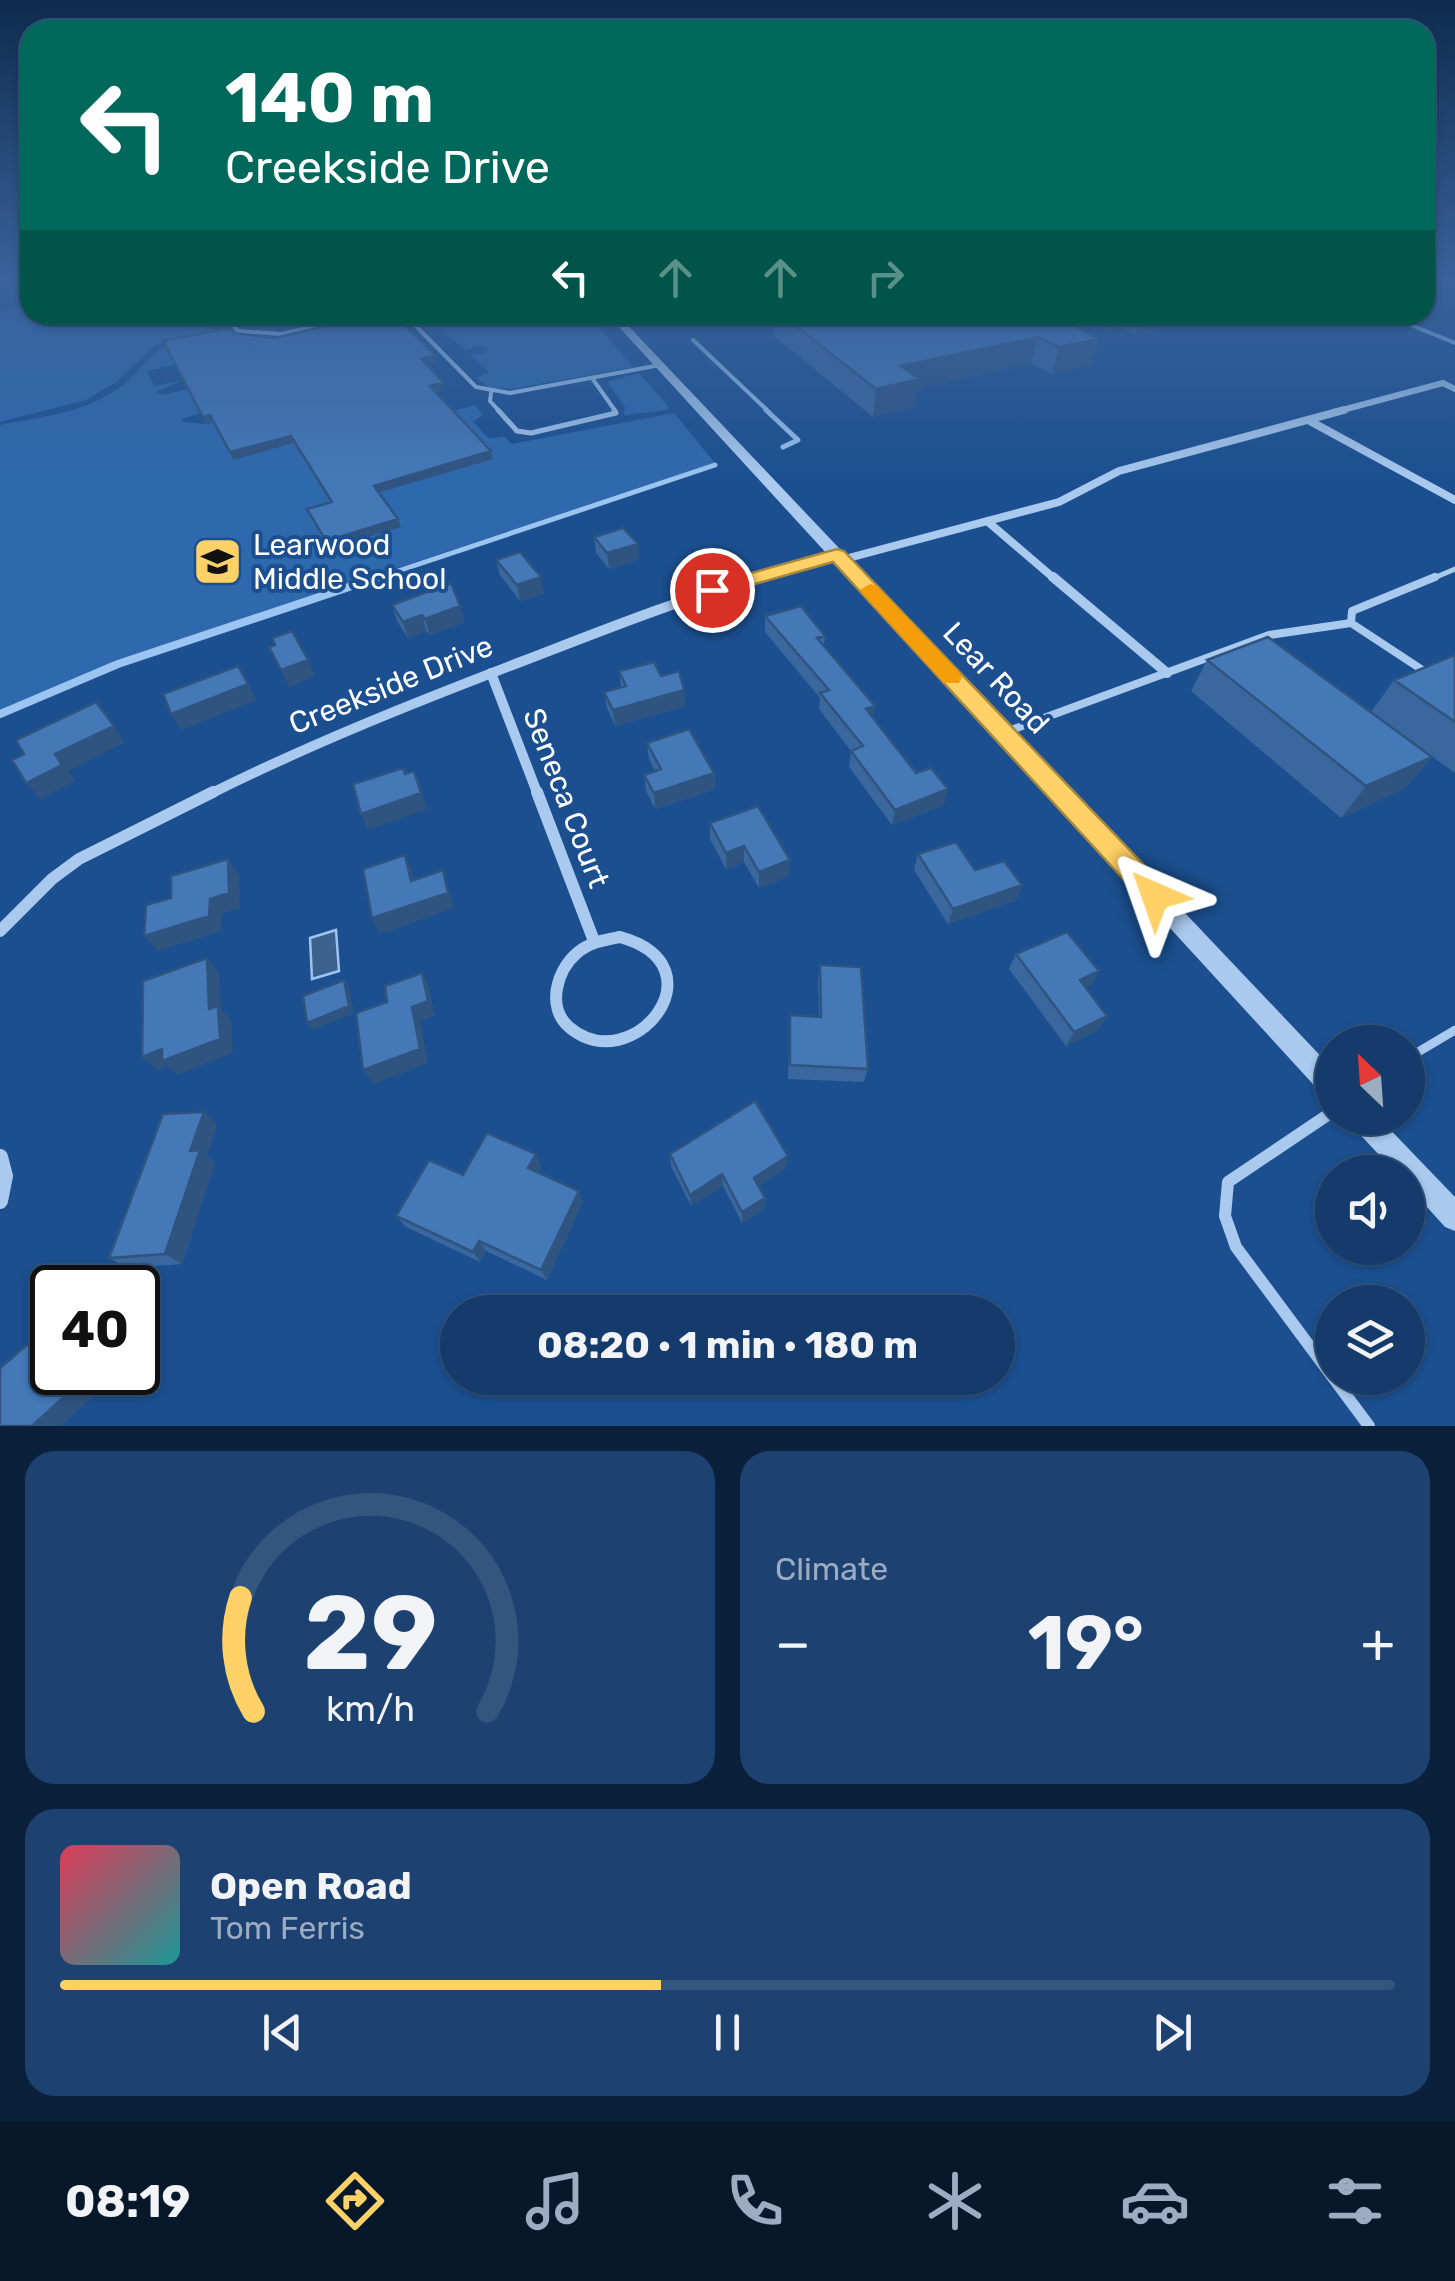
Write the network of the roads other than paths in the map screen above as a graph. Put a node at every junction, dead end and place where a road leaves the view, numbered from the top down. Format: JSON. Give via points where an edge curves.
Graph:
{"nodes":[{"id":1,"x":437,"y":348,"type":"edge"},
{"id":2,"x":645,"y":348,"type":"edge"},
{"id":3,"x":660,"y":365,"type":"junction"},
{"id":4,"x":592,"y":378,"type":"junction"},
{"id":5,"x":1455,"y":389,"type":"edge"},
{"id":6,"x":492,"y":393,"type":"junction"},
{"id":7,"x":1308,"y":420,"type":"junction"},
{"id":8,"x":1455,"y":500,"type":"edge"},
{"id":9,"x":987,"y":520,"type":"junction"},
{"id":10,"x":839,"y":557,"type":"junction"},
{"id":11,"x":1455,"y":569,"type":"edge"},
{"id":12,"x":1352,"y":623,"type":"junction"},
{"id":13,"x":1167,"y":672,"type":"junction"},
{"id":14,"x":492,"y":673,"type":"junction"},
{"id":15,"x":1440,"y":682,"type":"edge"},
{"id":16,"x":1004,"y":733,"type":"junction"},
{"id":17,"x":0,"y":931,"type":"edge"},
{"id":18,"x":594,"y":941,"type":"junction"},
{"id":19,"x":1455,"y":1030,"type":"edge"},
{"id":20,"x":1425,"y":1048,"type":"edge"},
{"id":21,"x":1315,"y":1068,"type":"edge"},
{"id":22,"x":1315,"y":1123,"type":"edge"},
{"id":23,"x":1378,"y":1135,"type":"edge"},
{"id":24,"x":0,"y":1158,"type":"edge"},
{"id":25,"x":0,"y":1201,"type":"edge"},
{"id":26,"x":1455,"y":1217,"type":"edge"},
{"id":27,"x":1369,"y":1426,"type":"edge"}],
"edges":[{"from":1,"to":6,"type":"lane","via":[[476,387]]},
{"from":2,"to":3,"type":"street","name":"Lear Road"},
{"from":3,"to":4,"type":"lane"},
{"from":3,"to":10,"type":"street","name":"Lear Road"},
{"from":4,"to":6,"type":"lane"},
{"from":4,"to":6,"type":"lane","via":[[616,413],[531,433],[518,431],[490,401]]},
{"from":5,"to":7,"type":"street","name":"Creekside Drive","via":[[1443,383]]},
{"from":7,"to":8,"type":"street"},
{"from":7,"to":9,"type":"street","name":"Creekside Drive","via":[[1119,471],[1060,502]]},
{"from":9,"to":10,"type":"street","name":"Creekside Drive"},
{"from":9,"to":13,"type":"street"},
{"from":10,"to":14,"type":"street","name":"Creekside Drive","via":[[688,598]]},
{"from":10,"to":16,"type":"street","name":"Lear Road"},
{"from":11,"to":12,"type":"lane","via":[[1358,605]]},
{"from":12,"to":13,"type":"lane","via":[[1269,634]]},
{"from":12,"to":15,"type":"lane"},
{"from":13,"to":16,"type":"lane"},
{"from":14,"to":17,"type":"street","name":"Creekside Drive","via":[[274,762],[110,842],[52,879]]},
{"from":14,"to":18,"type":"street","name":"Seneca Court"},
{"from":16,"to":21,"type":"street","name":"Lear Road"},
{"from":18,"to":18,"type":"street","via":[[560,971],[557,1009],[566,1025],[589,1039],[631,1036],[662,1008],[667,972],[639,941]]},
{"from":19,"to":20,"type":"lane"},
{"from":22,"to":27,"type":"lane","via":[[1228,1182],[1225,1225]]},
{"from":23,"to":26,"type":"street"},
{"from":24,"to":25,"type":"street"}]}
